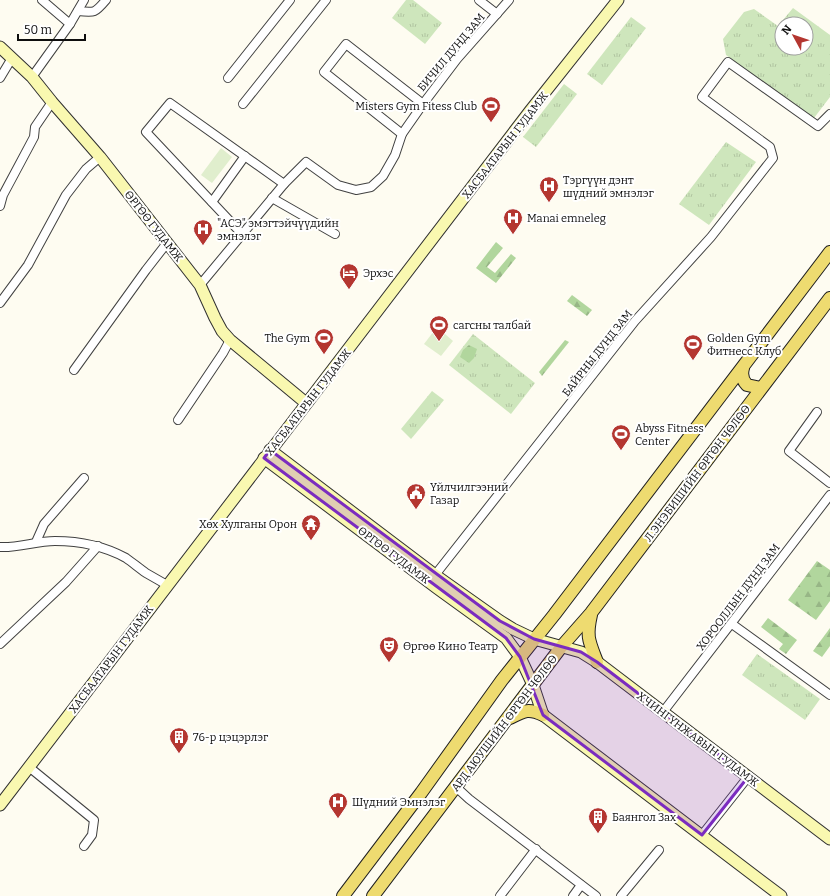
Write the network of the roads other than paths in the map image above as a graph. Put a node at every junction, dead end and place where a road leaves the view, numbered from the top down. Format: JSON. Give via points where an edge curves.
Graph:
{"nodes":[{"id":1,"x":42,"y":0,"type":"edge"},
{"id":2,"x":84,"y":0,"type":"edge"},
{"id":3,"x":106,"y":0,"type":"edge"},
{"id":4,"x":290,"y":0,"type":"edge"},
{"id":5,"x":326,"y":0,"type":"edge"},
{"id":6,"x":479,"y":0,"type":"edge"},
{"id":7,"x":510,"y":0,"type":"edge"},
{"id":8,"x":618,"y":0,"type":"edge"},
{"id":9,"x":78,"y":11,"type":"junction"},
{"id":10,"x":497,"y":14,"type":"junction"},
{"id":11,"x":70,"y":24,"type":"junction"},
{"id":12,"x":0,"y":47,"type":"edge"},
{"id":13,"x":12,"y":58,"type":"junction"},
{"id":14,"x":32,"y":77,"type":"junction"},
{"id":15,"x":0,"y":78,"type":"edge"},
{"id":16,"x":228,"y":78,"type":"dead end"},
{"id":17,"x":52,"y":102,"type":"junction"},
{"id":18,"x":243,"y":104,"type":"dead end"},
{"id":19,"x":422,"y":104,"type":"junction"},
{"id":20,"x":830,"y":114,"type":"edge"},
{"id":21,"x":402,"y":134,"type":"junction"},
{"id":22,"x":245,"y":156,"type":"junction"},
{"id":23,"x":100,"y":157,"type":"junction"},
{"id":24,"x":284,"y":184,"type":"junction"},
{"id":25,"x":272,"y":198,"type":"junction"},
{"id":26,"x":212,"y":202,"type":"junction"},
{"id":27,"x":0,"y":206,"type":"edge"},
{"id":28,"x":242,"y":234,"type":"junction"},
{"id":29,"x":335,"y":234,"type":"dead end"},
{"id":30,"x":167,"y":242,"type":"junction"},
{"id":31,"x":830,"y":252,"type":"edge"},
{"id":32,"x":200,"y":285,"type":"junction"},
{"id":33,"x":830,"y":298,"type":"edge"},
{"id":34,"x":0,"y":303,"type":"edge"},
{"id":35,"x":230,"y":340,"type":"junction"},
{"id":36,"x":743,"y":368,"type":"junction"},
{"id":37,"x":74,"y":370,"type":"dead end"},
{"id":38,"x":761,"y":388,"type":"junction"},
{"id":39,"x":306,"y":403,"type":"junction"},
{"id":40,"x":816,"y":412,"type":"dead end"},
{"id":41,"x":178,"y":420,"type":"dead end"},
{"id":42,"x":267,"y":454,"type":"junction"},
{"id":43,"x":84,"y":478,"type":"dead end"},
{"id":44,"x":830,"y":482,"type":"edge"},
{"id":45,"x":830,"y":495,"type":"edge"},
{"id":46,"x":36,"y":542,"type":"junction"},
{"id":47,"x":98,"y":546,"type":"junction"},
{"id":48,"x":0,"y":547,"type":"edge"},
{"id":49,"x":435,"y":575,"type":"junction"},
{"id":50,"x":167,"y":585,"type":"junction"},
{"id":51,"x":592,"y":613,"type":"junction"},
{"id":52,"x":732,"y":624,"type":"junction"},
{"id":53,"x":534,"y":639,"type":"junction"},
{"id":54,"x":0,"y":644,"type":"edge"},
{"id":55,"x":562,"y":646,"type":"junction"},
{"id":56,"x":520,"y":657,"type":"junction"},
{"id":57,"x":597,"y":662,"type":"junction"},
{"id":58,"x":533,"y":685,"type":"junction"},
{"id":59,"x":830,"y":695,"type":"edge"},
{"id":60,"x":663,"y":712,"type":"junction"},
{"id":61,"x":543,"y":715,"type":"junction"},
{"id":62,"x":506,"y":721,"type":"junction"},
{"id":63,"x":29,"y":767,"type":"junction"},
{"id":64,"x":748,"y":776,"type":"junction"},
{"id":65,"x":456,"y":787,"type":"junction"},
{"id":66,"x":0,"y":805,"type":"edge"},
{"id":67,"x":702,"y":835,"type":"junction"},
{"id":68,"x":830,"y":840,"type":"edge"},
{"id":69,"x":84,"y":846,"type":"dead end"},
{"id":70,"x":536,"y":849,"type":"junction"},
{"id":71,"x":660,"y":850,"type":"dead end"},
{"id":72,"x":581,"y":885,"type":"junction"},
{"id":73,"x":343,"y":896,"type":"edge"},
{"id":74,"x":373,"y":896,"type":"edge"},
{"id":75,"x":500,"y":896,"type":"edge"},
{"id":76,"x":573,"y":896,"type":"edge"},
{"id":77,"x":596,"y":896,"type":"edge"},
{"id":78,"x":621,"y":896,"type":"edge"},
{"id":79,"x":781,"y":896,"type":"edge"}],
"edges":[{"from":1,"to":11,"type":"street"},
{"from":2,"to":9,"type":"street"},
{"from":3,"to":9,"type":"street","via":[[98,10]]},
{"from":4,"to":16,"type":"street"},
{"from":5,"to":18,"type":"street"},
{"from":6,"to":10,"type":"street","name":"БИЧИЛ ДУНД ЗАМ"},
{"from":7,"to":10,"type":"street","name":"БИЧИЛ ДУНД ЗАМ"},
{"from":8,"to":39,"type":"street","name":"ХАСБААТАРЫН ГУДАМЖ"},
{"from":9,"to":11,"type":"street"},
{"from":10,"to":19,"type":"street","name":"БИЧИЛ ДУНД ЗАМ"},
{"from":11,"to":14,"type":"street"},
{"from":12,"to":13,"type":"street","name":"ӨРГӨӨ ГУДАМЖ"},
{"from":13,"to":14,"type":"street","name":"ӨРГӨӨ ГУДАМЖ"},
{"from":13,"to":15,"type":"street"},
{"from":14,"to":17,"type":"street","name":"ӨРГӨӨ ГУДАМЖ"},
{"from":17,"to":23,"type":"street","name":"ӨРГӨӨ ГУДАМЖ"},
{"from":17,"to":27,"type":"street","via":[[35,127],[34,137]]},
{"from":19,"to":21,"type":"street","name":"БИЧИЛ ДУНД ЗАМ"},
{"from":19,"to":21,"type":"street","name":"БИЧИЛ ДУНД ЗАМ","via":[[346,44],[324,72]]},
{"from":20,"to":49,"type":"street","name":"БАЙРНЫ ДУНД ЗАМ","via":[[818,126],[728,62],[702,96],[770,147],[773,158],[711,237],[635,321]]},
{"from":21,"to":24,"type":"street","name":"БИЧИЛ ДУНД ЗАМ","via":[[395,155],[383,176],[370,187],[356,190],[338,185],[306,162]]},
{"from":22,"to":24,"type":"street"},
{"from":22,"to":26,"type":"street"},
{"from":22,"to":26,"type":"street","via":[[170,103],[146,132]]},
{"from":23,"to":30,"type":"street","name":"ӨРГӨӨ ГУДАМЖ"},
{"from":23,"to":34,"type":"street","via":[[86,169],[66,195],[28,265]]},
{"from":24,"to":25,"type":"street","name":"БИЧИЛ ДУНД ЗАМ"},
{"from":25,"to":28,"type":"street","name":"БИЧИЛ ДУНД ЗАМ"},
{"from":25,"to":29,"type":"street"},
{"from":26,"to":28,"type":"street"},
{"from":28,"to":32,"type":"street","name":"БИЧИЛ ДУНД ЗАМ"},
{"from":30,"to":32,"type":"street","name":"ӨРГӨӨ ГУДАМЖ"},
{"from":30,"to":37,"type":"street"},
{"from":31,"to":36,"type":"main road"},
{"from":32,"to":35,"type":"street","name":"ӨРГӨӨ ГУДАМЖ","via":[[222,331]]},
{"from":33,"to":38,"type":"main road","name":"Л.ЭНЭБИШИЙН ӨРГӨН ЧӨЛӨӨ"},
{"from":35,"to":39,"type":"street","name":"ӨРГӨӨ ГУДАМЖ"},
{"from":35,"to":41,"type":"street"},
{"from":36,"to":38,"type":"main road","via":[[741,374],[747,385]]},
{"from":36,"to":53,"type":"main road"},
{"from":38,"to":51,"type":"main road","name":"Л.ЭНЭБИШИЙН ӨРГӨН ЧӨЛӨӨ"},
{"from":39,"to":42,"type":"street","name":"ХАСБААТАРЫН ГУДАМЖ"},
{"from":40,"to":44,"type":"street","via":[[789,451]]},
{"from":42,"to":49,"type":"street","name":"ӨРГӨӨ ГУДАМЖ"},
{"from":42,"to":50,"type":"street","name":"ХАСБААТАРЫН ГУДАМЖ"},
{"from":42,"to":56,"type":"street","name":"ӨРГӨӨ ГУДАМЖ","via":[[437,588],[506,638]]},
{"from":43,"to":46,"type":"street","via":[[44,524]]},
{"from":45,"to":52,"type":"street","name":"ХОРООЛЛЫН ДУНД ЗАМ"},
{"from":46,"to":47,"type":"street","via":[[76,542]]},
{"from":46,"to":48,"type":"street","via":[[11,548]]},
{"from":47,"to":50,"type":"street","via":[[126,558]]},
{"from":47,"to":54,"type":"street","via":[[66,582]]},
{"from":49,"to":53,"type":"street","name":"ӨРГӨӨ ГУДАМЖ","via":[[500,621]]},
{"from":50,"to":63,"type":"street","name":"ХАСБААТАРЫН ГУДАМЖ"},
{"from":51,"to":55,"type":"main road","name":"Л.ЭНЭБИШИЙН ӨРГӨН ЧӨЛӨӨ"},
{"from":51,"to":57,"type":"main road","via":[[588,639]]},
{"from":52,"to":59,"type":"street"},
{"from":52,"to":60,"type":"street","name":"ХОРООЛЛЫН ДУНД ЗАМ"},
{"from":53,"to":55,"type":"street","name":"ӨРГӨӨ ГУДАМЖ"},
{"from":53,"to":56,"type":"main road"},
{"from":55,"to":57,"type":"street","name":"Х.ЧИНГҮНЖАВЫН ГУДАМЖ","via":[[580,652]]},
{"from":55,"to":58,"type":"main road","name":"АРД АЮУШИЙН ӨРГӨН ЧӨЛӨӨ"},
{"from":56,"to":58,"type":"street","name":"ӨРГӨӨ ГУДАМЖ"},
{"from":56,"to":73,"type":"main road"},
{"from":57,"to":60,"type":"street","name":"Х.ЧИНГҮНЖАВЫН ГУДАМЖ"},
{"from":58,"to":61,"type":"street"},
{"from":58,"to":62,"type":"main road","name":"АРД АЮУШИЙН ӨРГӨН ЧӨЛӨӨ"},
{"from":60,"to":64,"type":"street","name":"Х.ЧИНГҮНЖАВЫН ГУДАМЖ"},
{"from":61,"to":62,"type":"main road","via":[[534,711],[523,711]]},
{"from":61,"to":67,"type":"street"},
{"from":62,"to":65,"type":"main road","name":"АРД АЮУШИЙН ӨРГӨН ЧӨЛӨӨ"},
{"from":63,"to":66,"type":"street","name":"ХАСБААТАРЫН ГУДАМЖ"},
{"from":63,"to":69,"type":"street","via":[[94,820],[92,835]]},
{"from":64,"to":67,"type":"street"},
{"from":64,"to":68,"type":"street","name":"Х.ЧИНГҮНЖАВЫН ГУДАМЖ"},
{"from":65,"to":70,"type":"street"},
{"from":65,"to":74,"type":"main road","name":"АРД АЮУШИЙН ӨРГӨН ЧӨЛӨӨ"},
{"from":67,"to":79,"type":"street"},
{"from":70,"to":72,"type":"street"},
{"from":70,"to":75,"type":"street"},
{"from":71,"to":78,"type":"street"},
{"from":72,"to":76,"type":"street"},
{"from":72,"to":77,"type":"street"}]}
